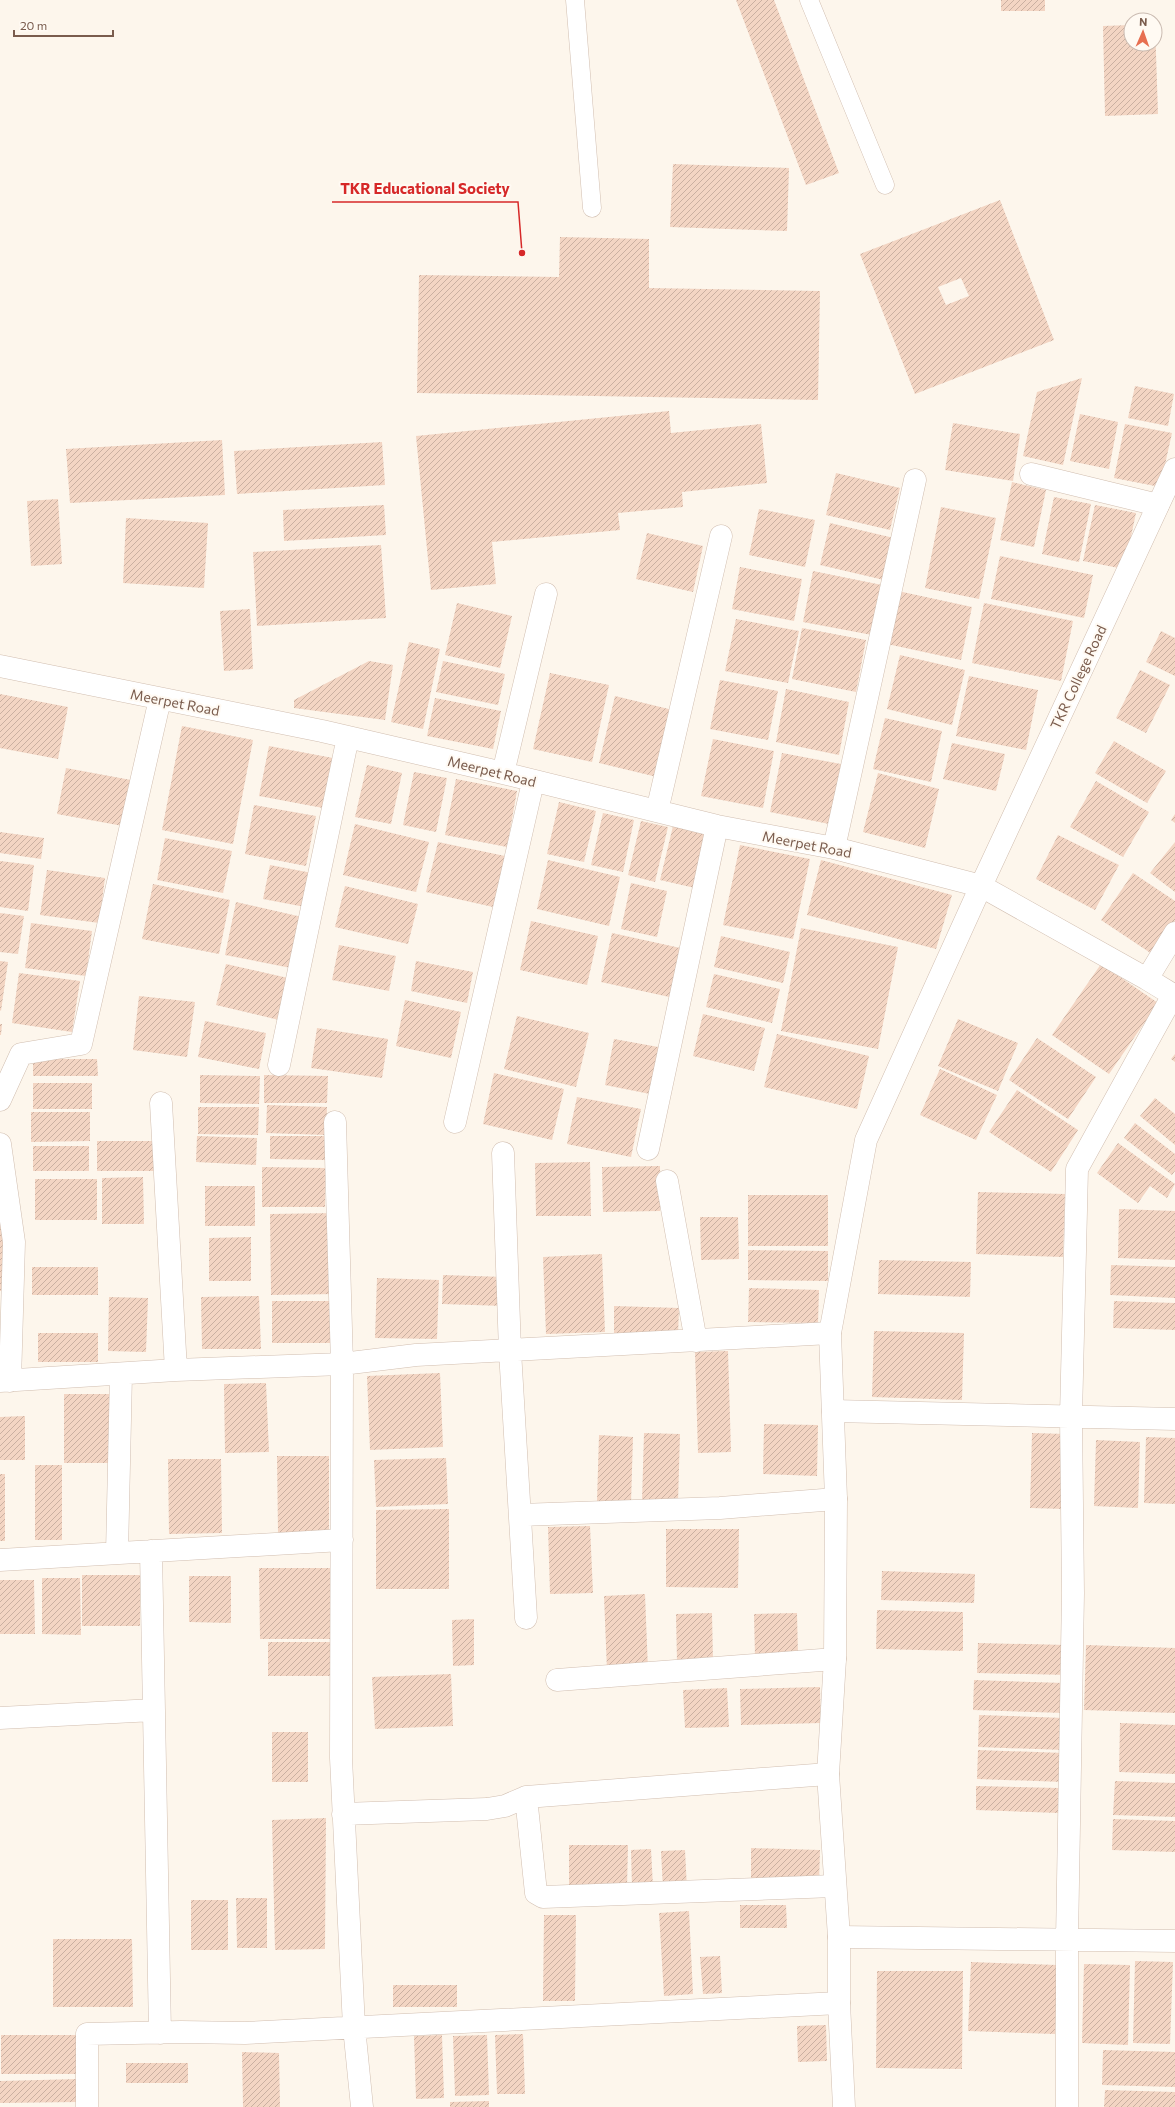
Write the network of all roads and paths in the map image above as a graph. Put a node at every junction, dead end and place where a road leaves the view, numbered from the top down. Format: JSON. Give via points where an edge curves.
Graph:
{"nodes":[{"id":1,"x":575,"y":0,"type":"edge"},
{"id":2,"x":809,"y":0,"type":"edge"},
{"id":3,"x":885,"y":185,"type":"dead end"},
{"id":4,"x":592,"y":208,"type":"dead end"},
{"id":5,"x":1175,"y":469,"type":"edge"},
{"id":6,"x":1031,"y":474,"type":"dead end"},
{"id":7,"x":915,"y":480,"type":"dead end"},
{"id":8,"x":1158,"y":505,"type":"junction"},
{"id":9,"x":721,"y":536,"type":"dead end"},
{"id":10,"x":546,"y":594,"type":"dead end"},
{"id":11,"x":0,"y":666,"type":"edge"},
{"id":12,"x":160,"y":699,"type":"junction"},
{"id":13,"x":348,"y":737,"type":"junction"},
{"id":14,"x":503,"y":773,"type":"junction"},
{"id":15,"x":533,"y":782,"type":"junction"},
{"id":16,"x":657,"y":811,"type":"junction"},
{"id":17,"x":717,"y":826,"type":"junction"},
{"id":18,"x":834,"y":848,"type":"junction"},
{"id":19,"x":981,"y":886,"type":"junction"},
{"id":20,"x":1175,"y":933,"type":"edge"},
{"id":21,"x":1147,"y":978,"type":"junction"},
{"id":22,"x":1174,"y":996,"type":"edge"},
{"id":23,"x":279,"y":1065,"type":"dead end"},
{"id":24,"x":0,"y":1100,"type":"edge"},
{"id":25,"x":162,"y":1103,"type":"dead end"},
{"id":26,"x":335,"y":1122,"type":"dead end"},
{"id":27,"x":455,"y":1122,"type":"dead end"},
{"id":28,"x":0,"y":1144,"type":"edge"},
{"id":29,"x":648,"y":1149,"type":"dead end"},
{"id":30,"x":503,"y":1152,"type":"dead end"},
{"id":31,"x":667,"y":1181,"type":"dead end"},
{"id":32,"x":830,"y":1333,"type":"junction"},
{"id":33,"x":696,"y":1341,"type":"junction"},
{"id":34,"x":510,"y":1351,"type":"junction"},
{"id":35,"x":342,"y":1364,"type":"junction"},
{"id":36,"x":176,"y":1370,"type":"junction"},
{"id":37,"x":121,"y":1374,"type":"junction"},
{"id":38,"x":5,"y":1381,"type":"edge"},
{"id":39,"x":832,"y":1411,"type":"junction"},
{"id":40,"x":1071,"y":1416,"type":"junction"},
{"id":41,"x":1175,"y":1420,"type":"edge"},
{"id":42,"x":836,"y":1499,"type":"junction"},
{"id":43,"x":520,"y":1515,"type":"junction"},
{"id":44,"x":342,"y":1540,"type":"junction"},
{"id":45,"x":151,"y":1551,"type":"junction"},
{"id":46,"x":117,"y":1553,"type":"junction"},
{"id":47,"x":0,"y":1560,"type":"edge"},
{"id":48,"x":526,"y":1618,"type":"dead end"},
{"id":49,"x":835,"y":1659,"type":"junction"},
{"id":50,"x":557,"y":1680,"type":"dead end"},
{"id":51,"x":154,"y":1710,"type":"junction"},
{"id":52,"x":0,"y":1718,"type":"edge"},
{"id":53,"x":828,"y":1774,"type":"junction"},
{"id":54,"x":526,"y":1797,"type":"junction"},
{"id":55,"x":343,"y":1814,"type":"junction"},
{"id":56,"x":834,"y":1886,"type":"junction"},
{"id":57,"x":839,"y":1937,"type":"junction"},
{"id":58,"x":1067,"y":1940,"type":"junction"},
{"id":59,"x":1175,"y":1941,"type":"edge"},
{"id":60,"x":839,"y":2003,"type":"junction"},
{"id":61,"x":354,"y":2027,"type":"junction"},
{"id":62,"x":160,"y":2032,"type":"junction"},
{"id":63,"x":87,"y":2107,"type":"edge"},
{"id":64,"x":362,"y":2107,"type":"edge"},
{"id":65,"x":844,"y":2107,"type":"edge"},
{"id":66,"x":1067,"y":2107,"type":"edge"}],
"edges":[{"from":1,"to":4,"type":"lane"},
{"from":2,"to":3,"type":"lane"},
{"from":5,"to":8,"type":"street","name":"TKR College Road"},
{"from":6,"to":8,"type":"street"},
{"from":7,"to":18,"type":"street"},
{"from":8,"to":19,"type":"street","name":"TKR College Road"},
{"from":9,"to":16,"type":"street"},
{"from":10,"to":14,"type":"street"},
{"from":11,"to":12,"type":"street","name":"Meerpet Road"},
{"from":12,"to":13,"type":"street","name":"Meerpet Road"},
{"from":12,"to":24,"type":"street","via":[[81,1044],[21,1054]]},
{"from":13,"to":14,"type":"street","name":"Meerpet Road"},
{"from":13,"to":23,"type":"street"},
{"from":14,"to":15,"type":"street","name":"Meerpet Road"},
{"from":15,"to":16,"type":"street","name":"Meerpet Road"},
{"from":15,"to":27,"type":"street"},
{"from":16,"to":17,"type":"street","name":"Meerpet Road"},
{"from":17,"to":18,"type":"street","name":"Meerpet Road"},
{"from":17,"to":29,"type":"street"},
{"from":18,"to":19,"type":"street","name":"Meerpet Road"},
{"from":19,"to":21,"type":"street","name":"Meerpet Road"},
{"from":19,"to":32,"type":"street","name":"TKR College Road","via":[[866,1140]]},
{"from":20,"to":21,"type":"street"},
{"from":21,"to":22,"type":"street","name":"Meerpet Road"},
{"from":22,"to":40,"type":"street","via":[[1077,1169]]},
{"from":25,"to":36,"type":"street"},
{"from":26,"to":35,"type":"street"},
{"from":28,"to":38,"type":"street","via":[[14,1242]]},
{"from":30,"to":34,"type":"street"},
{"from":31,"to":33,"type":"street"},
{"from":32,"to":33,"type":"street"},
{"from":32,"to":39,"type":"street","name":"TKR College Road"},
{"from":33,"to":34,"type":"street"},
{"from":34,"to":35,"type":"street","via":[[416,1355]]},
{"from":34,"to":43,"type":"street"},
{"from":35,"to":36,"type":"street"},
{"from":35,"to":44,"type":"street"},
{"from":36,"to":37,"type":"street"},
{"from":37,"to":38,"type":"street"},
{"from":37,"to":46,"type":"street"},
{"from":39,"to":40,"type":"street"},
{"from":39,"to":42,"type":"street","name":"TKR College Road"},
{"from":40,"to":41,"type":"street"},
{"from":40,"to":58,"type":"street","via":[[1072,1593]]},
{"from":42,"to":43,"type":"street","via":[[720,1508]]},
{"from":42,"to":49,"type":"street","name":"TKR College Road"},
{"from":43,"to":48,"type":"street"},
{"from":44,"to":45,"type":"street"},
{"from":44,"to":55,"type":"street","via":[[340,1758]]},
{"from":45,"to":46,"type":"street"},
{"from":45,"to":51,"type":"street"},
{"from":46,"to":47,"type":"street"},
{"from":49,"to":50,"type":"street"},
{"from":49,"to":53,"type":"street","name":"TKR College Road"},
{"from":51,"to":52,"type":"street"},
{"from":51,"to":62,"type":"street"},
{"from":53,"to":54,"type":"street"},
{"from":53,"to":56,"type":"street","name":"TKR College Road"},
{"from":54,"to":55,"type":"street","via":[[505,1806],[487,1809]]},
{"from":54,"to":56,"type":"street","via":[[536,1893],[543,1897]]},
{"from":55,"to":61,"type":"street"},
{"from":56,"to":57,"type":"street","name":"TKR College Road"},
{"from":57,"to":58,"type":"street"},
{"from":57,"to":60,"type":"street","name":"TKR College Road"},
{"from":58,"to":59,"type":"street"},
{"from":58,"to":66,"type":"street"},
{"from":60,"to":61,"type":"street"},
{"from":60,"to":65,"type":"street","name":"TKR College Road"},
{"from":61,"to":62,"type":"street","via":[[245,2033]]},
{"from":61,"to":64,"type":"street"},
{"from":62,"to":63,"type":"street","via":[[87,2034]]}]}
